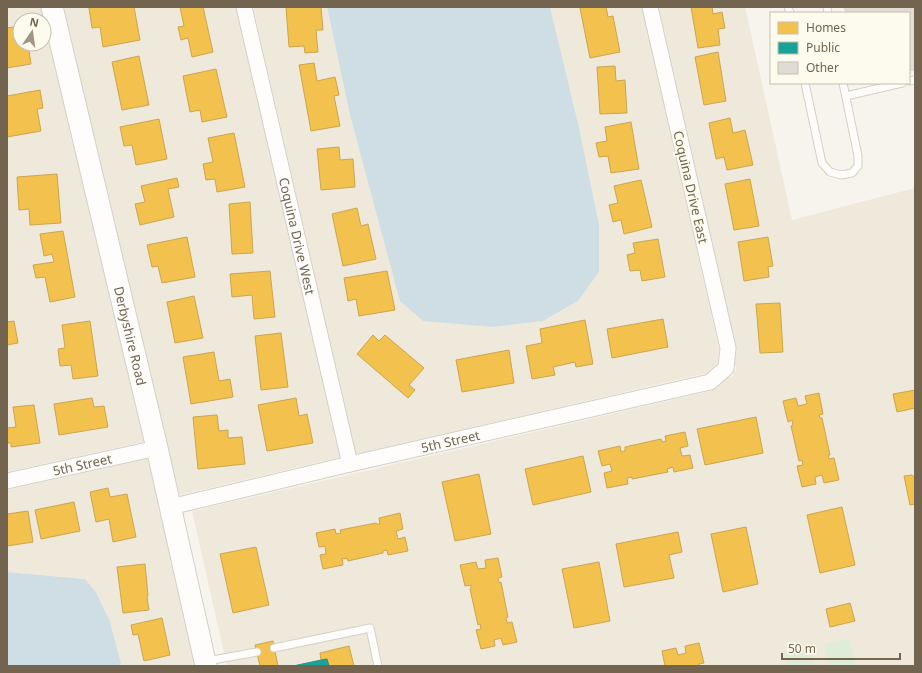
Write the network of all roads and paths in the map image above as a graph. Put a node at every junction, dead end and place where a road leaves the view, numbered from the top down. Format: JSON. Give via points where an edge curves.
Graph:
{"nodes":[{"id":1,"x":52,"y":7,"type":"edge"},
{"id":2,"x":244,"y":7,"type":"edge"},
{"id":3,"x":650,"y":7,"type":"edge"},
{"id":4,"x":805,"y":84,"type":"edge"},
{"id":5,"x":843,"y":84,"type":"edge"},
{"id":6,"x":898,"y":84,"type":"edge"},
{"id":7,"x":846,"y":96,"type":"junction"},
{"id":8,"x":726,"y":368,"type":"joint"},
{"id":9,"x":157,"y":448,"type":"junction"},
{"id":10,"x":350,"y":464,"type":"junction"},
{"id":11,"x":7,"y":481,"type":"edge"},
{"id":12,"x":170,"y":507,"type":"junction"},
{"id":13,"x":274,"y":648,"type":"dead end"},
{"id":14,"x":257,"y":652,"type":"dead end"},
{"id":15,"x":205,"y":664,"type":"edge"},
{"id":16,"x":378,"y":666,"type":"edge"}],
"edges":[{"from":1,"to":9,"type":"street","name":"Derbyshire Road"},
{"from":2,"to":10,"type":"street","name":"Coquina Drive West"},
{"from":3,"to":8,"type":"street","name":"Coquina Drive East","via":[[728,348]]},
{"from":4,"to":7,"type":"lane","via":[[822,163],[830,172],[842,175],[852,173],[858,166]]},
{"from":5,"to":7,"type":"lane"},
{"from":6,"to":7,"type":"lane"},
{"from":8,"to":10,"type":"street","name":"5th Street","via":[[710,382]]},
{"from":9,"to":11,"type":"street","name":"5th Street"},
{"from":9,"to":12,"type":"street","name":"Derbyshire Road"},
{"from":10,"to":12,"type":"street","name":"5th Street"},
{"from":12,"to":15,"type":"street","name":"Derbyshire Road"},
{"from":13,"to":16,"type":"lane","via":[[370,628]]},
{"from":14,"to":15,"type":"lane"}]}
